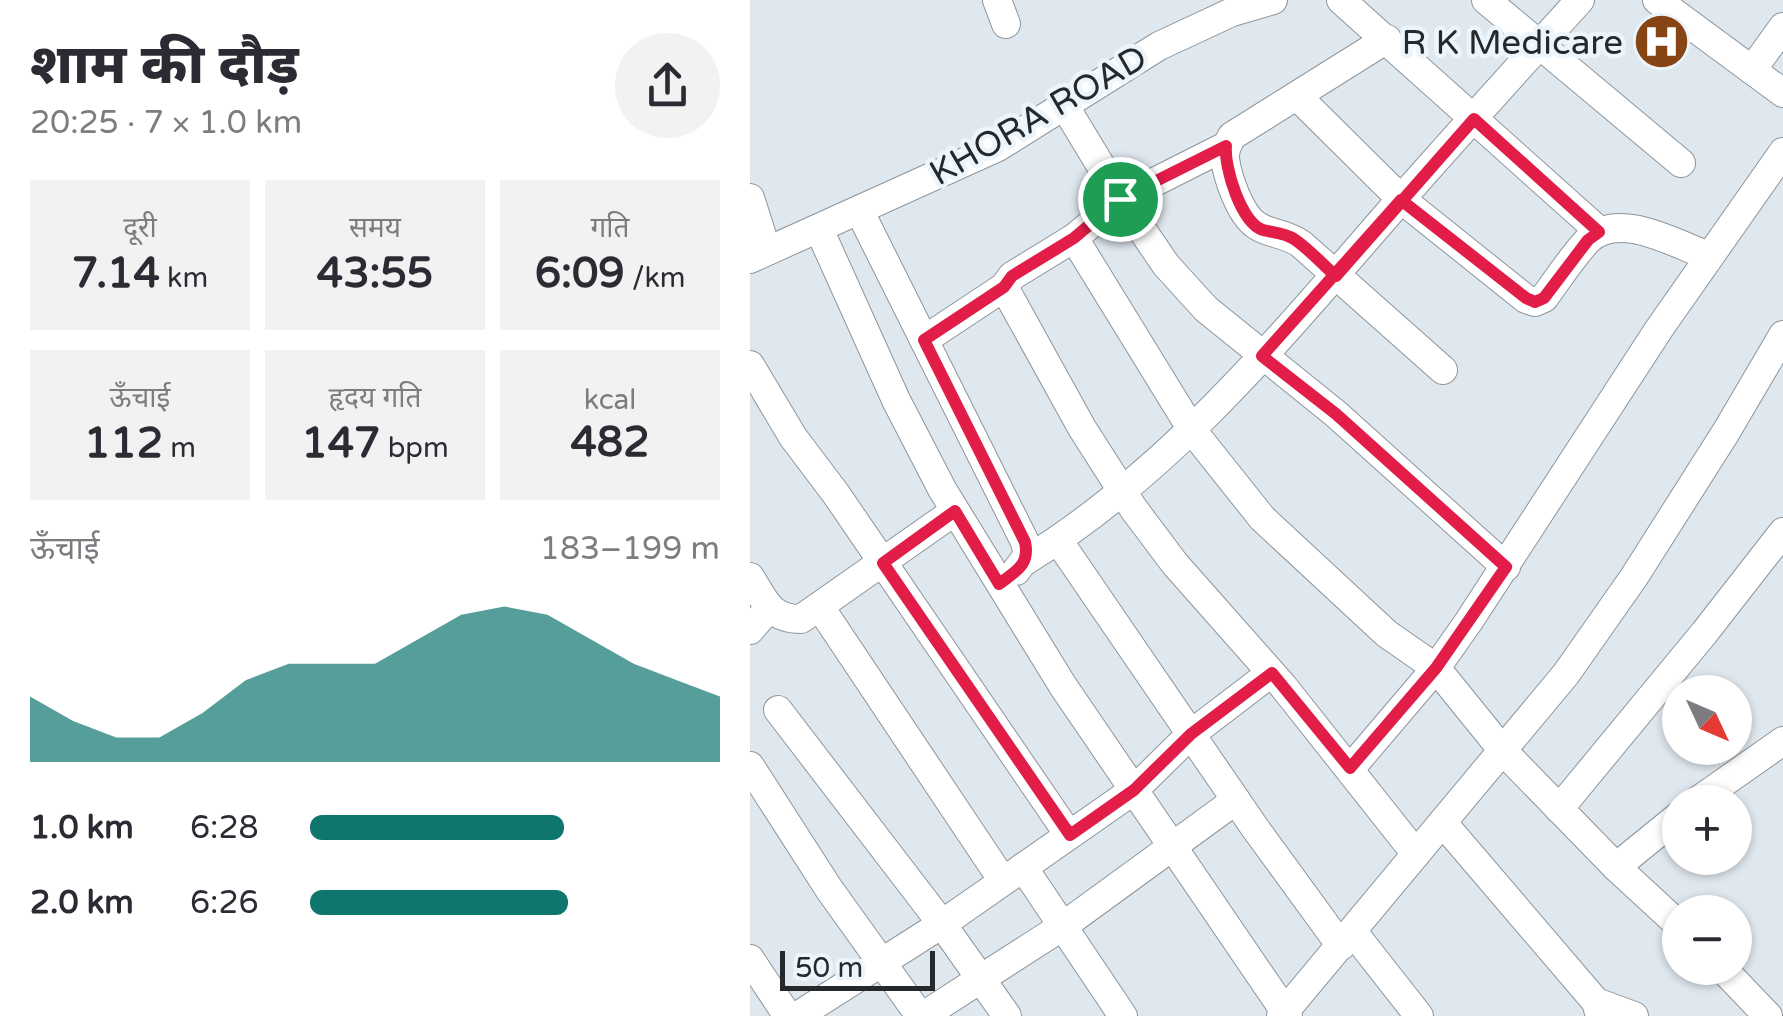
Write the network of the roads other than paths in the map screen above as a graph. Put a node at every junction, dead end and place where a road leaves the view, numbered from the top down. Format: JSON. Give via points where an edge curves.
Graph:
{"nodes":[{"id":1,"x":1273,"y":0,"type":"edge"},
{"id":2,"x":1341,"y":0,"type":"edge"},
{"id":3,"x":1486,"y":0,"type":"edge"},
{"id":4,"x":1580,"y":0,"type":"edge"},
{"id":5,"x":1657,"y":0,"type":"edge"},
{"id":6,"x":1783,"y":27,"type":"edge"},
{"id":7,"x":1388,"y":39,"type":"junction"},
{"id":8,"x":1539,"y":46,"type":"junction"},
{"id":9,"x":1752,"y":70,"type":"junction"},
{"id":10,"x":1783,"y":93,"type":"edge"},
{"id":11,"x":1296,"y":96,"type":"junction"},
{"id":12,"x":1064,"y":105,"type":"junction"},
{"id":13,"x":1474,"y":119,"type":"junction"},
{"id":14,"x":1226,"y":146,"type":"junction"},
{"id":15,"x":1783,"y":152,"type":"edge"},
{"id":16,"x":1680,"y":163,"type":"dead end"},
{"id":17,"x":750,"y":198,"type":"edge"},
{"id":18,"x":1120,"y":199,"type":"junction"},
{"id":19,"x":1401,"y":200,"type":"junction"},
{"id":20,"x":859,"y":210,"type":"junction"},
{"id":21,"x":819,"y":229,"type":"junction"},
{"id":22,"x":1599,"y":232,"type":"junction"},
{"id":23,"x":1074,"y":238,"type":"junction"},
{"id":24,"x":758,"y":255,"type":"edge"},
{"id":25,"x":1708,"y":256,"type":"junction"},
{"id":26,"x":1336,"y":276,"type":"junction"},
{"id":27,"x":1004,"y":287,"type":"junction"},
{"id":28,"x":1783,"y":335,"type":"edge"},
{"id":29,"x":924,"y":340,"type":"junction"},
{"id":30,"x":1262,"y":356,"type":"junction"},
{"id":31,"x":750,"y":365,"type":"edge"},
{"id":32,"x":1444,"y":370,"type":"dead end"},
{"id":33,"x":1192,"y":430,"type":"junction"},
{"id":34,"x":1123,"y":492,"type":"junction"},
{"id":35,"x":955,"y":511,"type":"junction"},
{"id":36,"x":1783,"y":532,"type":"edge"},
{"id":37,"x":1058,"y":540,"type":"junction"},
{"id":38,"x":1025,"y":560,"type":"junction"},
{"id":39,"x":883,"y":563,"type":"junction"},
{"id":40,"x":1506,"y":567,"type":"junction"},
{"id":41,"x":750,"y":577,"type":"edge"},
{"id":42,"x":999,"y":584,"type":"junction"},
{"id":43,"x":820,"y":607,"type":"junction"},
{"id":44,"x":769,"y":608,"type":"junction"},
{"id":45,"x":750,"y":630,"type":"edge"},
{"id":46,"x":1436,"y":668,"type":"junction"},
{"id":47,"x":1272,"y":673,"type":"junction"},
{"id":48,"x":778,"y":710,"type":"dead end"},
{"id":49,"x":1191,"y":734,"type":"junction"},
{"id":50,"x":1783,"y":740,"type":"edge"},
{"id":51,"x":1504,"y":752,"type":"junction"},
{"id":52,"x":750,"y":766,"type":"edge"},
{"id":53,"x":1350,"y":768,"type":"junction"},
{"id":54,"x":1720,"y":785,"type":"edge"},
{"id":55,"x":1134,"y":790,"type":"junction"},
{"id":56,"x":1236,"y":800,"type":"junction"},
{"id":57,"x":1560,"y":809,"type":"junction"},
{"id":58,"x":1443,"y":823,"type":"junction"},
{"id":59,"x":1662,"y":829,"type":"edge"},
{"id":60,"x":1070,"y":835,"type":"junction"},
{"id":61,"x":1172,"y":846,"type":"junction"},
{"id":62,"x":1416,"y":854,"type":"junction"},
{"id":63,"x":1616,"y":867,"type":"junction"},
{"id":64,"x":1013,"y":874,"type":"junction"},
{"id":65,"x":1662,"y":909,"type":"edge"},
{"id":66,"x":942,"y":924,"type":"junction"},
{"id":67,"x":1063,"y":926,"type":"junction"},
{"id":68,"x":1348,"y":939,"type":"junction"},
{"id":69,"x":750,"y":959,"type":"edge"},
{"id":70,"x":880,"y":963,"type":"junction"},
{"id":71,"x":980,"y":977,"type":"junction"},
{"id":72,"x":1738,"y":985,"type":"edge"},
{"id":73,"x":759,"y":994,"type":"edge"},
{"id":74,"x":1598,"y":1009,"type":"edge"},
{"id":75,"x":787,"y":1015,"type":"edge"},
{"id":76,"x":1285,"y":1015,"type":"edge"},
{"id":77,"x":922,"y":1016,"type":"edge"},
{"id":78,"x":1007,"y":1016,"type":"edge"},
{"id":79,"x":1123,"y":1016,"type":"edge"},
{"id":80,"x":1419,"y":1016,"type":"edge"},
{"id":81,"x":1634,"y":1016,"type":"edge"},
{"id":82,"x":1768,"y":1016,"type":"edge"}],
"edges":[{"from":1,"to":12,"type":"street","name":"KHORA ROAD","via":[[1159,46]]},
{"from":2,"to":7,"type":"street"},
{"from":3,"to":8,"type":"street"},
{"from":4,"to":8,"type":"street"},
{"from":5,"to":9,"type":"street"},
{"from":6,"to":9,"type":"street"},
{"from":7,"to":11,"type":"street"},
{"from":7,"to":13,"type":"street"},
{"from":8,"to":13,"type":"street"},
{"from":8,"to":16,"type":"street"},
{"from":9,"to":10,"type":"street"},
{"from":11,"to":14,"type":"street"},
{"from":11,"to":19,"type":"street"},
{"from":12,"to":18,"type":"street"},
{"from":12,"to":20,"type":"street","name":"KHORA ROAD","via":[[998,146]]},
{"from":13,"to":19,"type":"street"},
{"from":13,"to":22,"type":"street"},
{"from":14,"to":18,"type":"street"},
{"from":14,"to":26,"type":"street","via":[[1252,224],[1288,235]]},
{"from":15,"to":25,"type":"street"},
{"from":17,"to":24,"type":"street"},
{"from":18,"to":23,"type":"street"},
{"from":18,"to":30,"type":"street","via":[[1166,265]]},
{"from":19,"to":22,"type":"street","via":[[1535,302]]},
{"from":19,"to":26,"type":"street"},
{"from":20,"to":21,"type":"street","name":"KHORA ROAD"},
{"from":20,"to":29,"type":"street"},
{"from":21,"to":24,"type":"street","name":"KHORA ROAD"},
{"from":21,"to":35,"type":"street"},
{"from":22,"to":25,"type":"street","via":[[1627,227]]},
{"from":23,"to":27,"type":"street"},
{"from":23,"to":33,"type":"street"},
{"from":25,"to":40,"type":"street"},
{"from":26,"to":30,"type":"street"},
{"from":26,"to":32,"type":"street"},
{"from":27,"to":29,"type":"street"},
{"from":27,"to":34,"type":"street"},
{"from":28,"to":51,"type":"street","via":[[1634,576]]},
{"from":29,"to":38,"type":"street","via":[[1025,542]]},
{"from":30,"to":33,"type":"street"},
{"from":30,"to":40,"type":"street"},
{"from":31,"to":39,"type":"street"},
{"from":33,"to":34,"type":"street"},
{"from":33,"to":46,"type":"street","via":[[1262,518],[1387,634]]},
{"from":34,"to":37,"type":"street"},
{"from":34,"to":47,"type":"street","via":[[1174,564]]},
{"from":35,"to":39,"type":"street"},
{"from":35,"to":42,"type":"street"},
{"from":36,"to":57,"type":"street"},
{"from":37,"to":38,"type":"street"},
{"from":37,"to":49,"type":"street"},
{"from":38,"to":42,"type":"street"},
{"from":39,"to":43,"type":"street"},
{"from":39,"to":60,"type":"street"},
{"from":40,"to":46,"type":"street"},
{"from":41,"to":44,"type":"street"},
{"from":42,"to":55,"type":"street"},
{"from":43,"to":44,"type":"street","via":[[802,619],[784,619]]},
{"from":43,"to":64,"type":"street"},
{"from":44,"to":45,"type":"street"},
{"from":46,"to":51,"type":"street"},
{"from":46,"to":53,"type":"street"},
{"from":47,"to":49,"type":"street"},
{"from":47,"to":53,"type":"street"},
{"from":48,"to":66,"type":"street"},
{"from":49,"to":55,"type":"street"},
{"from":49,"to":56,"type":"street"},
{"from":50,"to":54,"type":"street"},
{"from":51,"to":57,"type":"street"},
{"from":51,"to":58,"type":"street"},
{"from":52,"to":70,"type":"street"},
{"from":53,"to":62,"type":"street"},
{"from":55,"to":60,"type":"street"},
{"from":55,"to":61,"type":"street"},
{"from":56,"to":61,"type":"street"},
{"from":56,"to":68,"type":"street"},
{"from":57,"to":63,"type":"street"},
{"from":58,"to":62,"type":"street"},
{"from":58,"to":74,"type":"street"},
{"from":59,"to":63,"type":"street"},
{"from":60,"to":64,"type":"street"},
{"from":61,"to":67,"type":"street"},
{"from":61,"to":76,"type":"street"},
{"from":62,"to":68,"type":"street"},
{"from":63,"to":65,"type":"street"},
{"from":64,"to":66,"type":"street"},
{"from":64,"to":67,"type":"street"},
{"from":66,"to":70,"type":"street"},
{"from":66,"to":71,"type":"street"},
{"from":67,"to":71,"type":"street"},
{"from":67,"to":79,"type":"street"},
{"from":68,"to":76,"type":"street"},
{"from":68,"to":80,"type":"street"},
{"from":69,"to":73,"type":"street"},
{"from":70,"to":75,"type":"street","via":[[799,1015]]},
{"from":70,"to":77,"type":"street"},
{"from":71,"to":77,"type":"street"},
{"from":71,"to":78,"type":"street"},
{"from":72,"to":82,"type":"street"},
{"from":73,"to":75,"type":"street"},
{"from":74,"to":81,"type":"street"}]}
